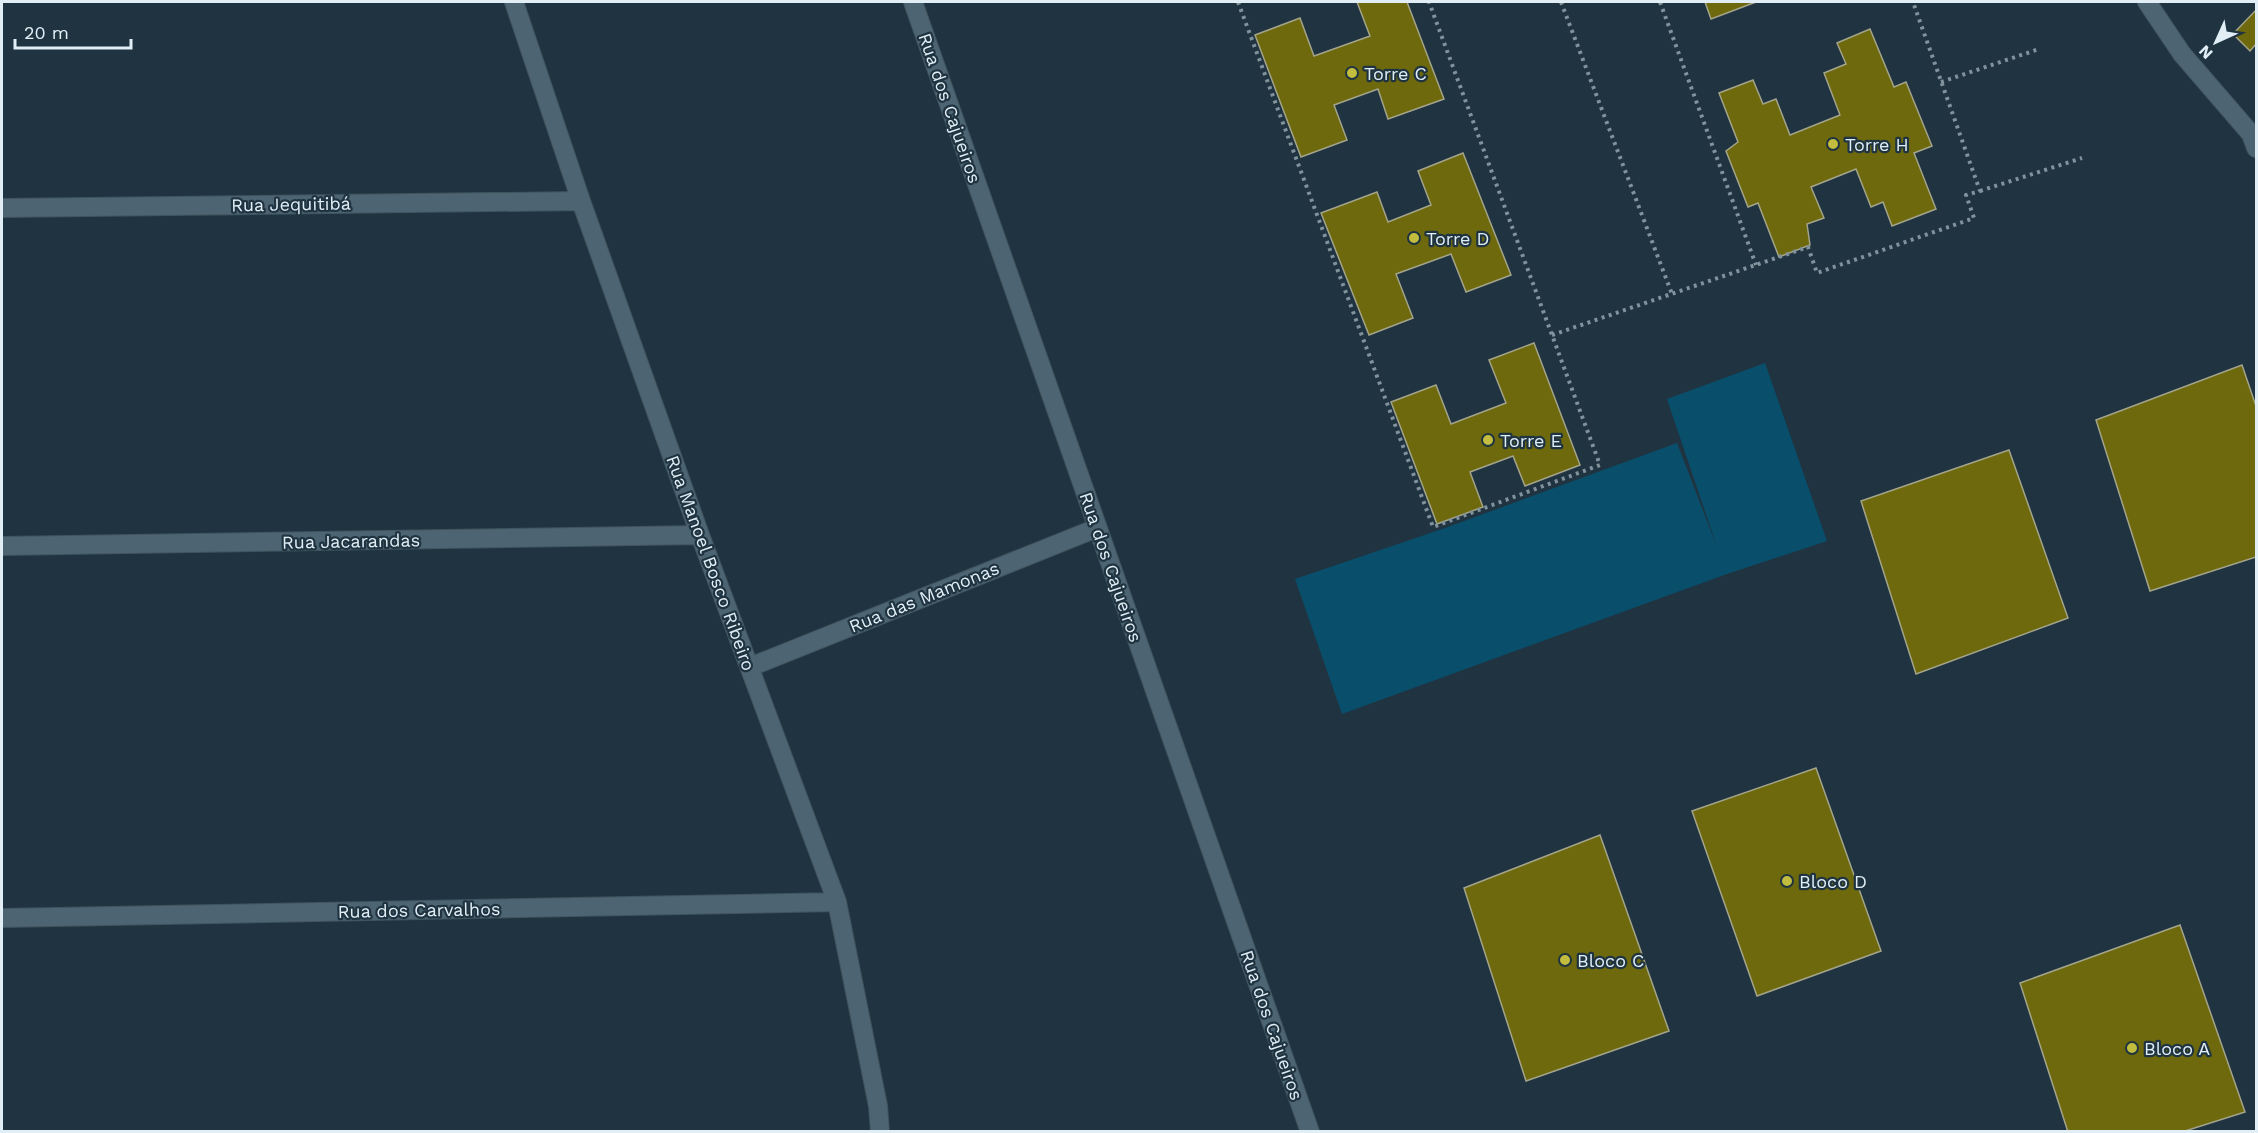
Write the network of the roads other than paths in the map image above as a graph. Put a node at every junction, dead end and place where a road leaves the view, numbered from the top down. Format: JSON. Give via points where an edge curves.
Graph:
{"nodes":[{"id":1,"x":514,"y":2,"type":"edge"},
{"id":2,"x":913,"y":2,"type":"edge"},
{"id":3,"x":2147,"y":2,"type":"edge"},
{"id":4,"x":2254,"y":140,"type":"edge"},
{"id":5,"x":580,"y":201,"type":"junction"},
{"id":6,"x":2,"y":208,"type":"edge"},
{"id":7,"x":1097,"y":528,"type":"junction"},
{"id":8,"x":700,"y":535,"type":"junction"},
{"id":9,"x":2,"y":546,"type":"edge"},
{"id":10,"x":750,"y":667,"type":"junction"},
{"id":11,"x":837,"y":902,"type":"junction"},
{"id":12,"x":2,"y":918,"type":"edge"},
{"id":13,"x":880,"y":1131,"type":"edge"},
{"id":14,"x":1310,"y":1131,"type":"edge"}],
"edges":[{"from":1,"to":5,"type":"street","name":"Rua Manoel Bosco Ribeiro"},
{"from":2,"to":7,"type":"street","name":"Rua dos Cajueiros"},
{"from":3,"to":4,"type":"street","via":[[2182,54]]},
{"from":5,"to":6,"type":"street","name":"Rua Jequitibá"},
{"from":5,"to":8,"type":"street","name":"Rua Manoel Bosco Ribeiro"},
{"from":7,"to":10,"type":"street","name":"Rua das Mamonas"},
{"from":7,"to":14,"type":"street","name":"Rua dos Cajueiros"},
{"from":8,"to":9,"type":"street","name":"Rua Jacarandas"},
{"from":8,"to":10,"type":"street","name":"Rua Manoel Bosco Ribeiro"},
{"from":10,"to":11,"type":"street","name":"Rua Manoel Bosco Ribeiro"},
{"from":11,"to":12,"type":"street","name":"Rua dos Carvalhos"},
{"from":11,"to":13,"type":"street","name":"Rua Manoel Bosco Ribeiro"}]}
